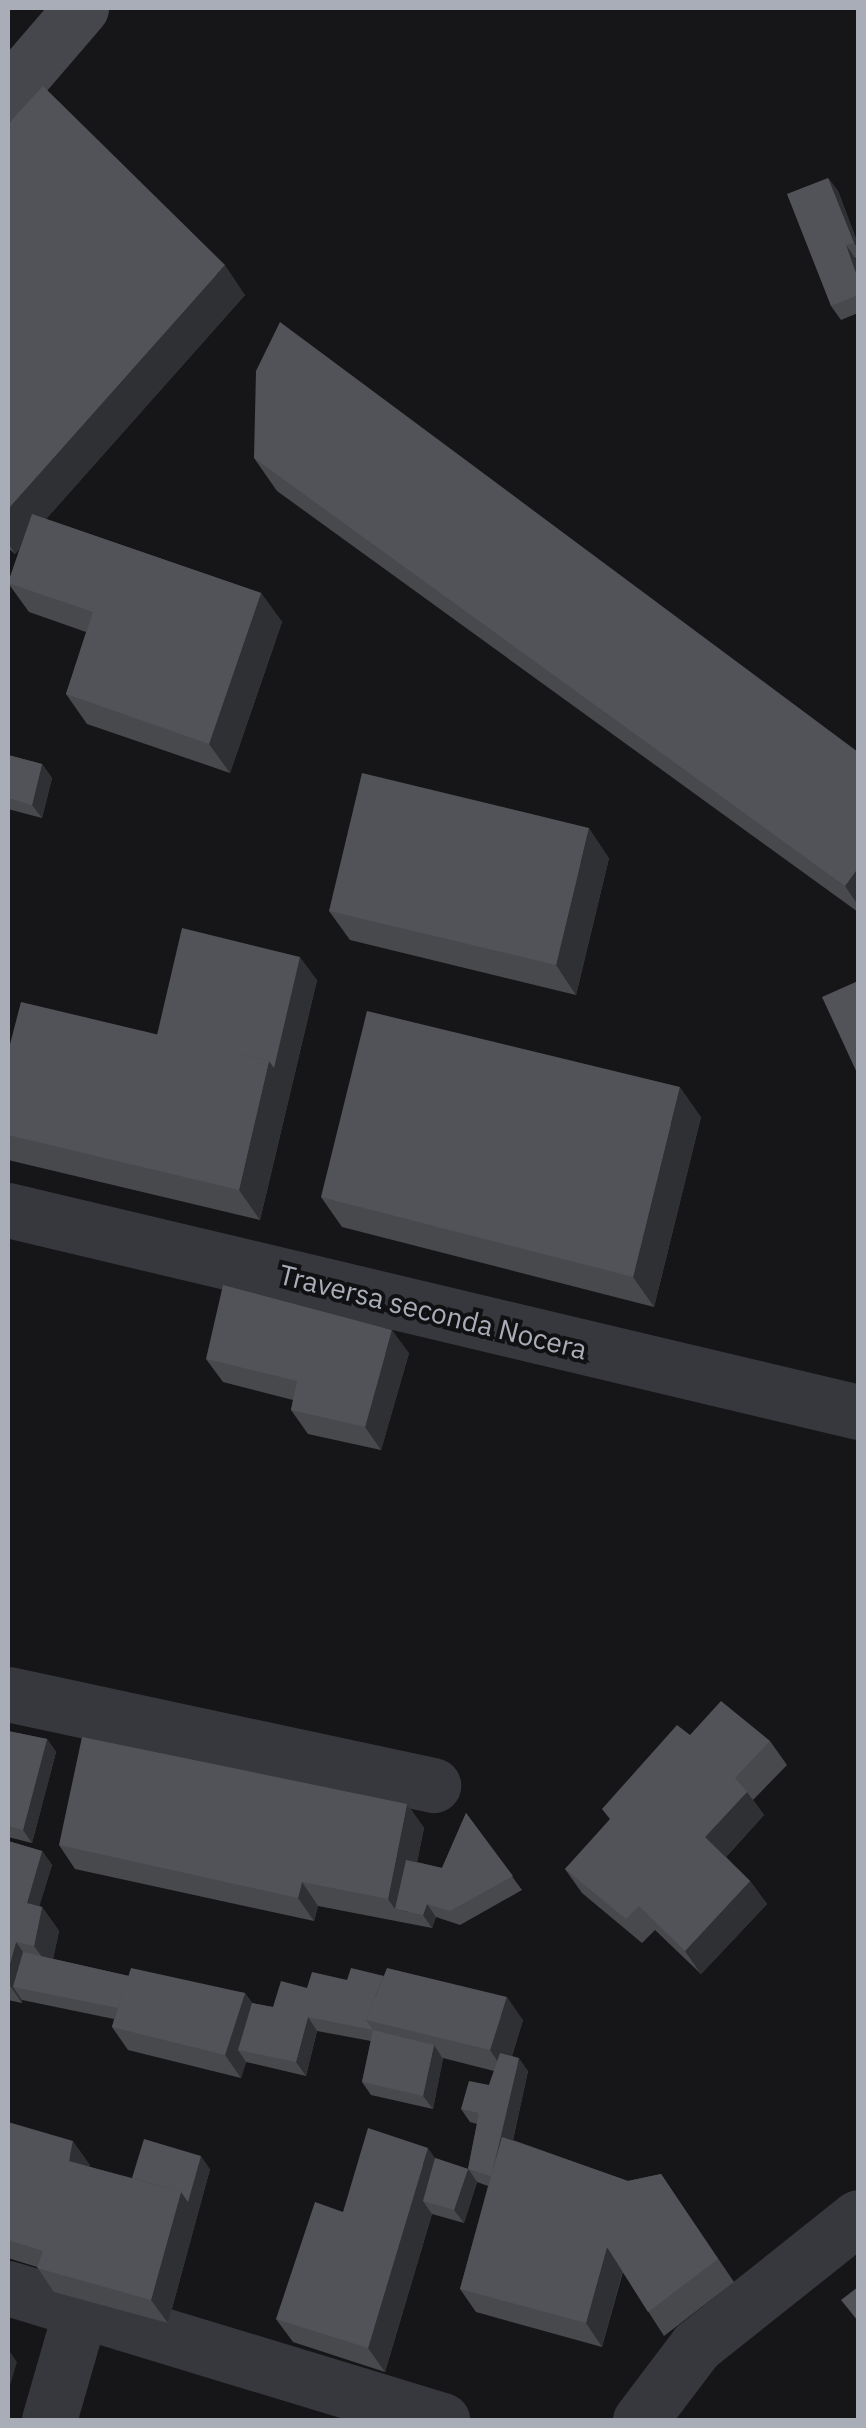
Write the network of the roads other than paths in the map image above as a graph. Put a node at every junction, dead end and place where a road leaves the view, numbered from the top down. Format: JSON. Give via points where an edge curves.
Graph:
{"nodes":[{"id":1,"x":80,"y":8,"type":"edge"},
{"id":2,"x":8,"y":92,"type":"edge"},
{"id":3,"x":8,"y":1210,"type":"edge"},
{"id":4,"x":858,"y":1412,"type":"edge"},
{"id":5,"x":8,"y":1694,"type":"edge"},
{"id":6,"x":433,"y":1785,"type":"dead end"},
{"id":7,"x":858,"y":2217,"type":"edge"},
{"id":8,"x":8,"y":2288,"type":"edge"},
{"id":9,"x":81,"y":2309,"type":"junction"},
{"id":10,"x":49,"y":2420,"type":"edge"},
{"id":11,"x":442,"y":2420,"type":"edge"},
{"id":12,"x":640,"y":2420,"type":"edge"}],
"edges":[{"from":1,"to":2,"type":"street"},
{"from":3,"to":4,"type":"street","name":"Traversa seconda Nocera"},
{"from":5,"to":6,"type":"street"},
{"from":7,"to":12,"type":"street","via":[[696,2346]]},
{"from":8,"to":9,"type":"street"},
{"from":9,"to":10,"type":"street"},
{"from":9,"to":11,"type":"street"}]}
